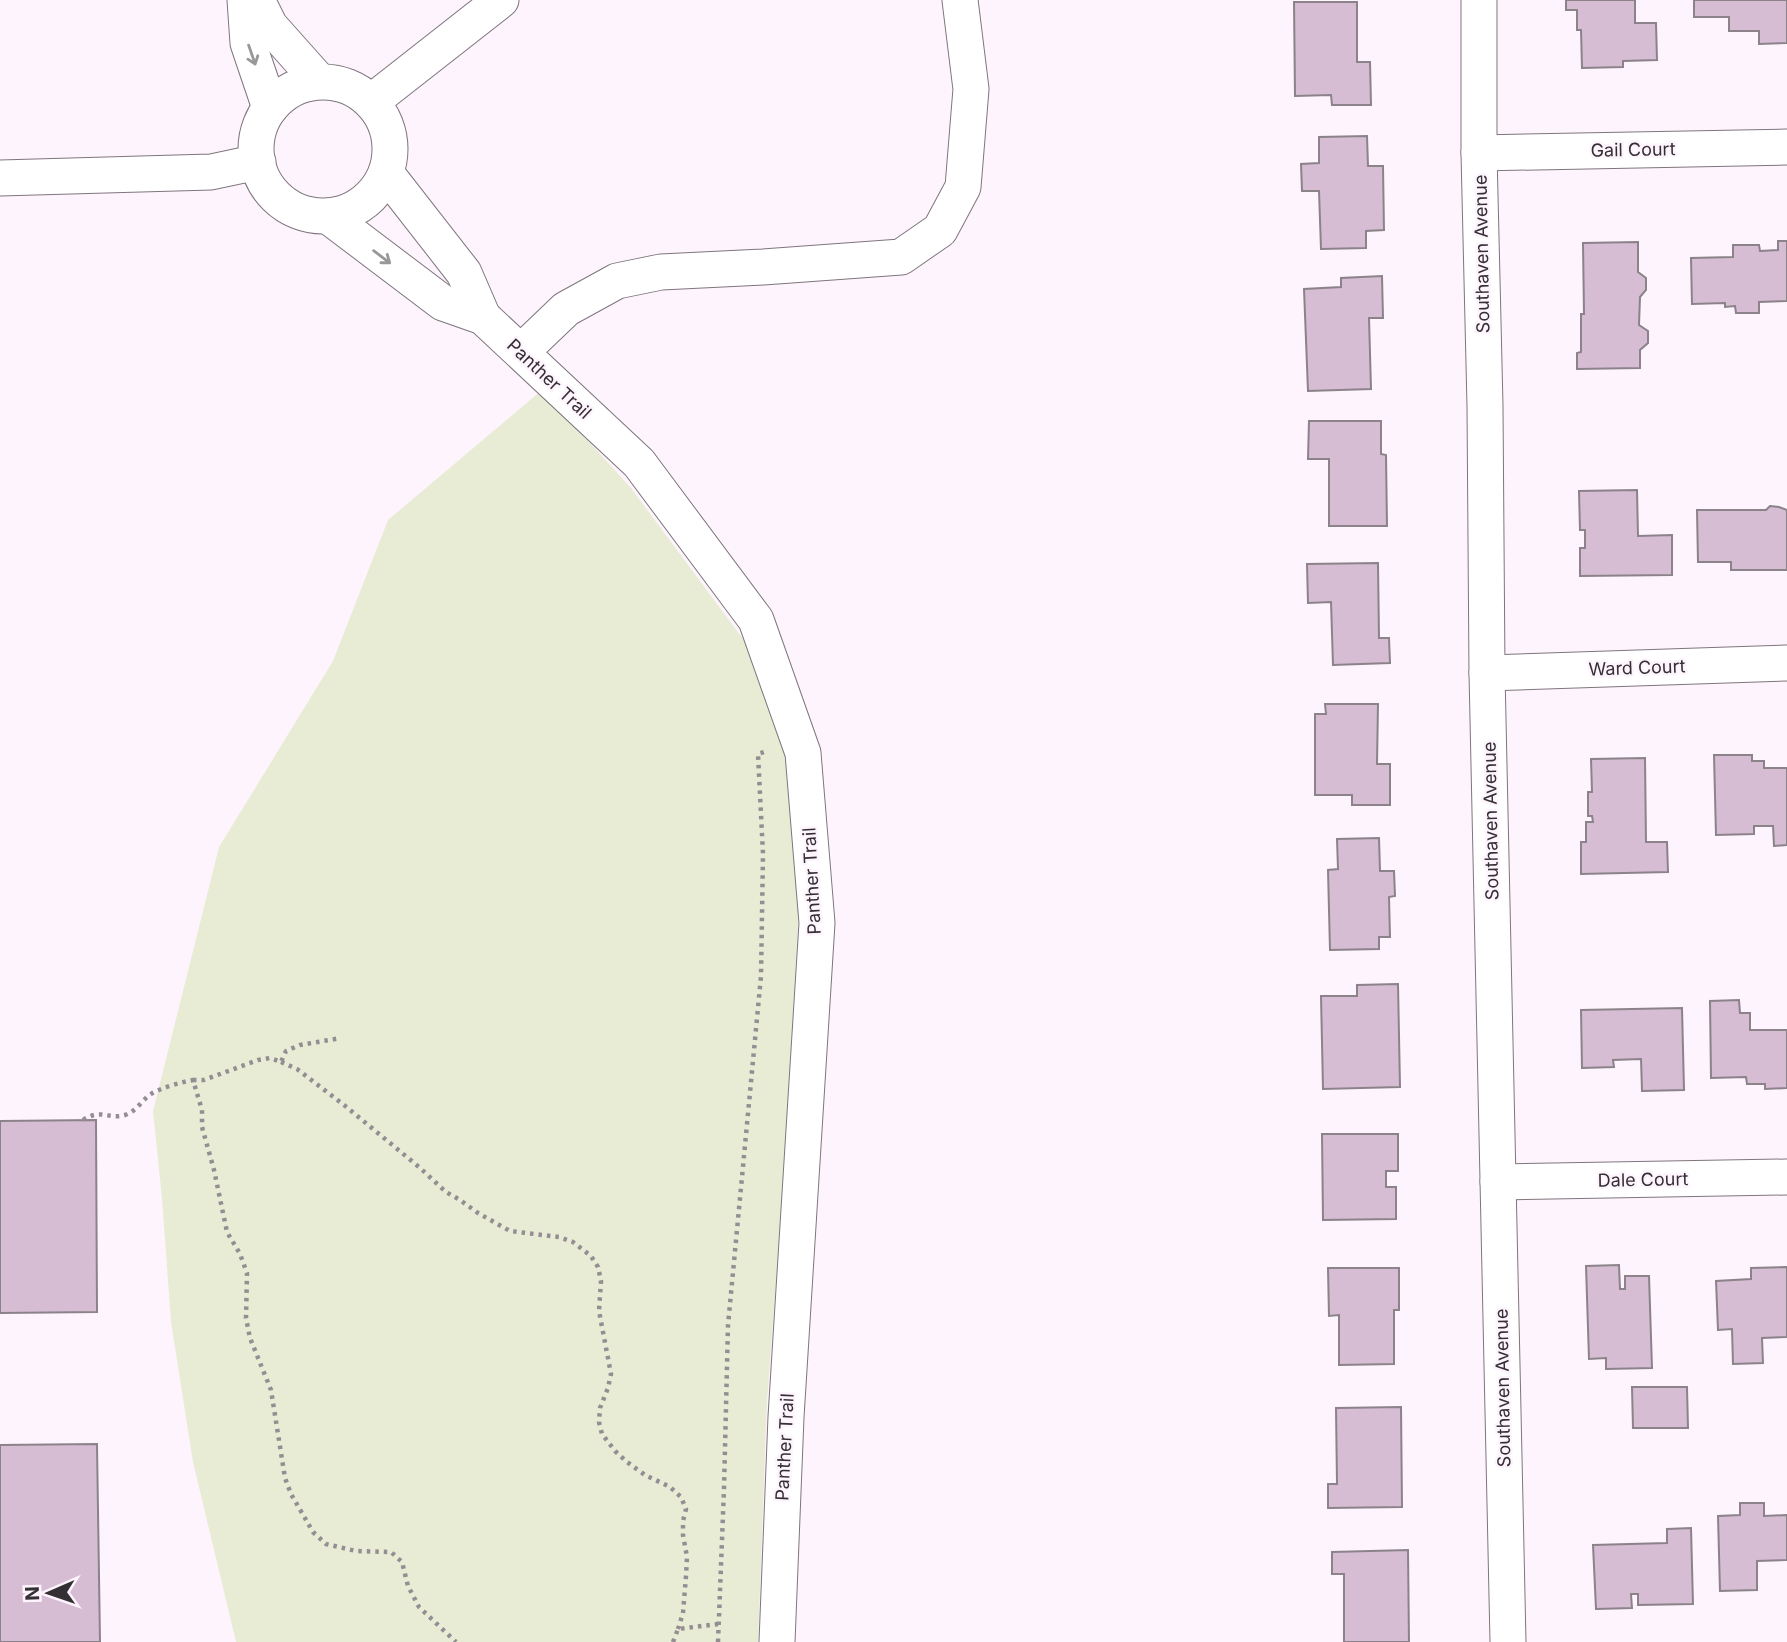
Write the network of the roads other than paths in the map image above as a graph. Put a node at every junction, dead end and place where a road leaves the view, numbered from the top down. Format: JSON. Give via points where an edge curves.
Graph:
{"nodes":[{"id":1,"x":245,"y":0,"type":"edge"},
{"id":2,"x":257,"y":0,"type":"edge"},
{"id":3,"x":501,"y":0,"type":"edge"},
{"id":4,"x":960,"y":0,"type":"edge"},
{"id":5,"x":1479,"y":0,"type":"edge"},
{"id":6,"x":319,"y":81,"type":"junction"},
{"id":7,"x":371,"y":102,"type":"junction"},
{"id":8,"x":270,"y":108,"type":"junction"},
{"id":9,"x":1787,"y":147,"type":"edge"},
{"id":10,"x":1479,"y":153,"type":"junction"},
{"id":11,"x":258,"y":162,"type":"junction"},
{"id":12,"x":386,"y":173,"type":"junction"},
{"id":13,"x":0,"y":178,"type":"edge"},
{"id":14,"x":328,"y":216,"type":"junction"},
{"id":15,"x":483,"y":317,"type":"junction"},
{"id":16,"x":521,"y":352,"type":"junction"},
{"id":17,"x":1787,"y":663,"type":"edge"},
{"id":18,"x":1487,"y":673,"type":"junction"},
{"id":19,"x":1787,"y":1177,"type":"edge"},
{"id":20,"x":1498,"y":1182,"type":"junction"},
{"id":21,"x":777,"y":1642,"type":"edge"},
{"id":22,"x":1508,"y":1642,"type":"edge"}],
"edges":[{"from":1,"to":8,"type":"street","one_way":true,"via":[[248,43]]},
{"from":2,"to":6,"type":"street","via":[[270,26]]},
{"from":3,"to":7,"type":"street"},
{"from":4,"to":16,"type":"street","via":[[971,89],[963,187],[940,230],[901,257],[662,272],[617,281],[566,309]]},
{"from":5,"to":10,"type":"street","name":"Southaven Avenue"},
{"from":6,"to":7,"type":"street","via":[[347,86]]},
{"from":6,"to":8,"type":"street","via":[[284,94]]},
{"from":7,"to":12,"type":"street","via":[[389,135]]},
{"from":8,"to":11,"type":"street","via":[[261,125]]},
{"from":9,"to":10,"type":"street","name":"Gail Court"},
{"from":10,"to":18,"type":"street","name":"Southaven Avenue"},
{"from":11,"to":13,"type":"street","via":[[211,172]]},
{"from":11,"to":14,"type":"street","via":[[276,196],[300,211]]},
{"from":12,"to":14,"type":"street","via":[[363,203]]},
{"from":12,"to":15,"type":"street","name":"Panther Trail","via":[[464,273]]},
{"from":14,"to":15,"type":"street","name":"Panther Trail","one_way":true,"via":[[443,303]]},
{"from":15,"to":16,"type":"street","name":"Panther Trail"},
{"from":16,"to":21,"type":"street","name":"Panther Trail","via":[[639,463],[756,620],[803,753],[817,923],[786,1417]]},
{"from":17,"to":18,"type":"street","name":"Ward Court"},
{"from":18,"to":20,"type":"street","name":"Southaven Avenue"},
{"from":19,"to":20,"type":"street","name":"Dale Court"},
{"from":20,"to":22,"type":"street","name":"Southaven Avenue"}]}
